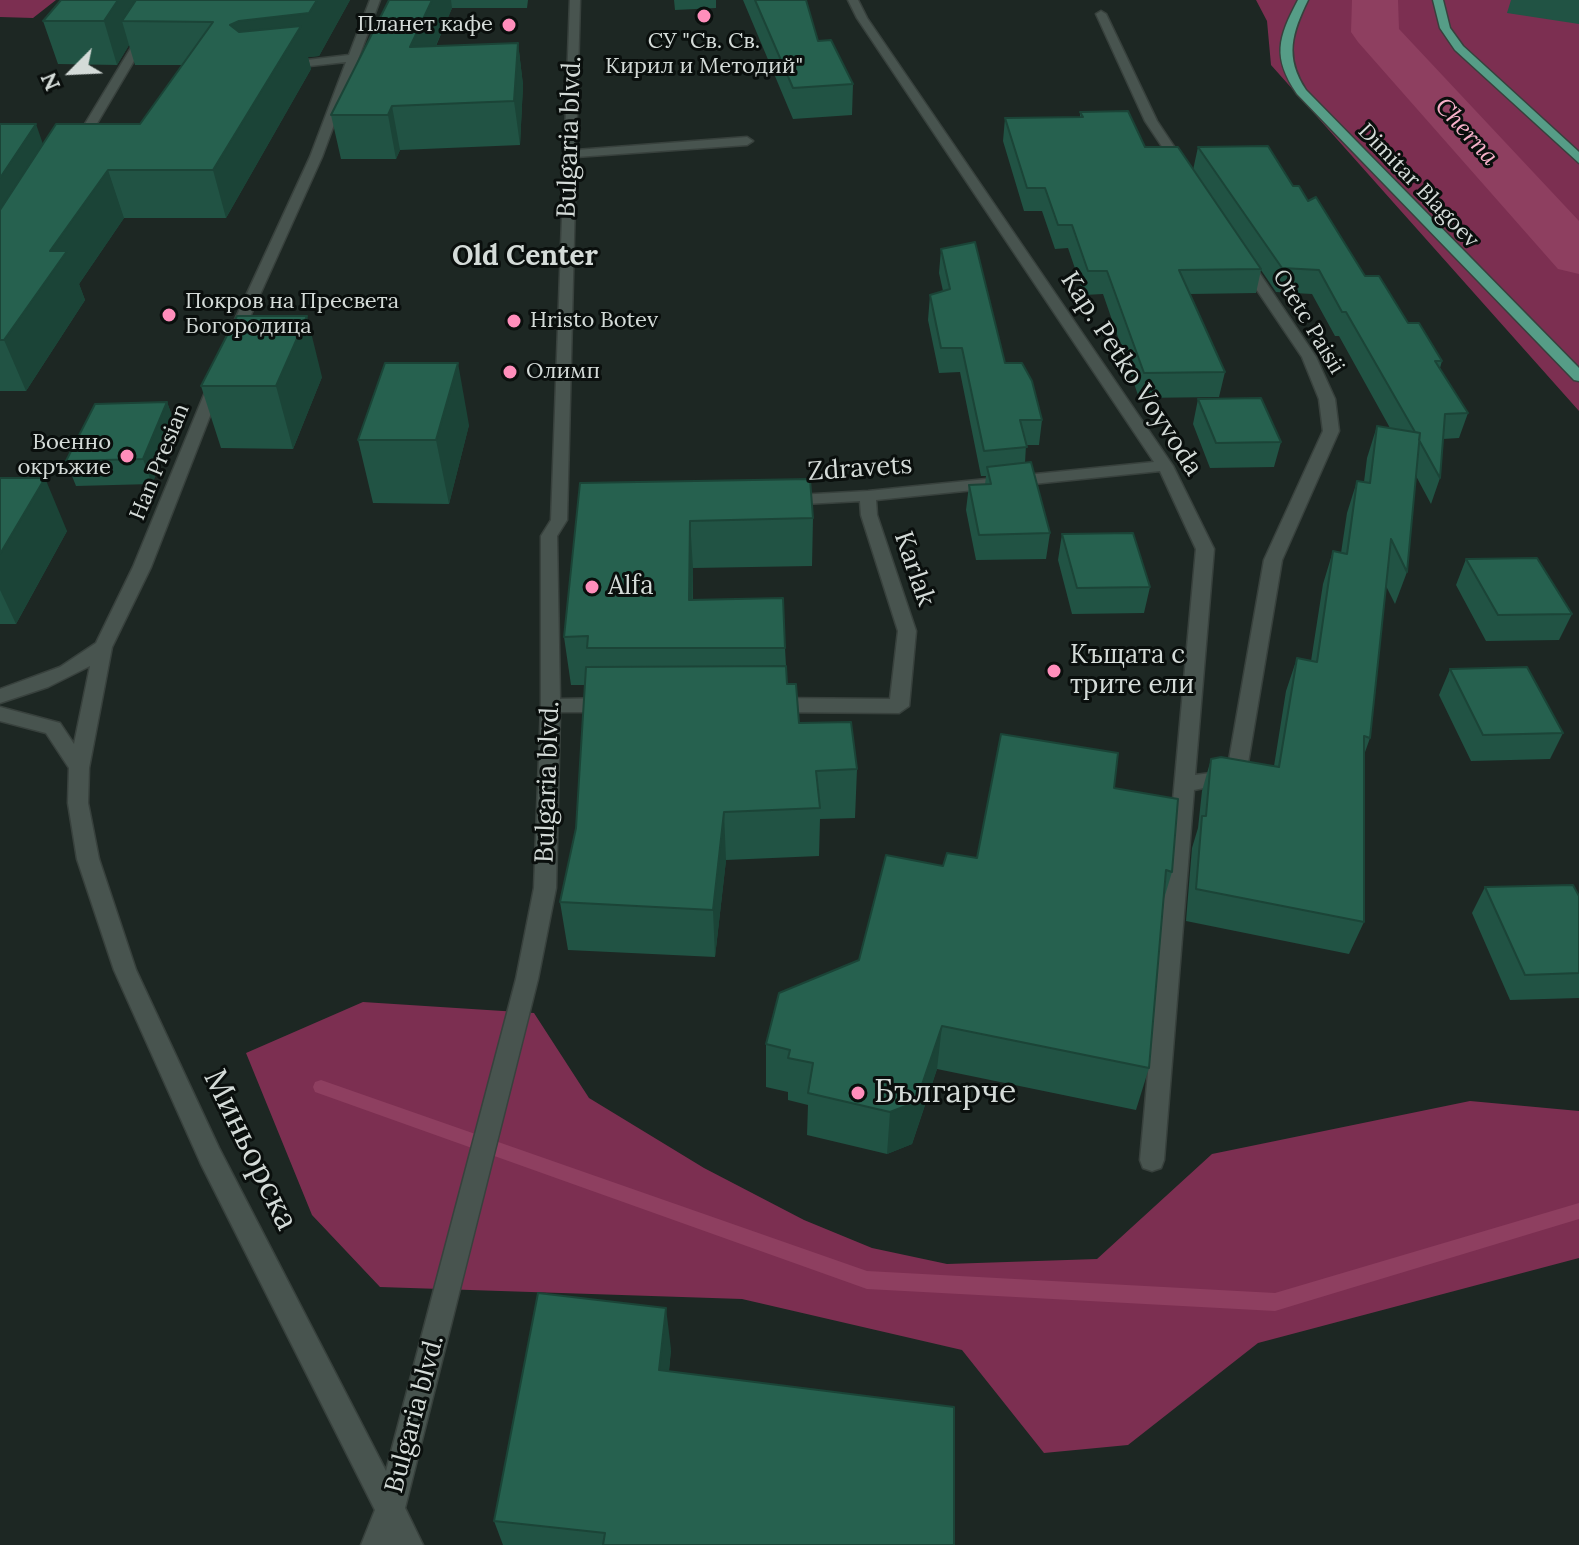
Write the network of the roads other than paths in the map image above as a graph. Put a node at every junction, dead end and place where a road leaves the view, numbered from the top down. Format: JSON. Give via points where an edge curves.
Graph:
{"nodes":[{"id":1,"x":165,"y":0,"type":"edge"},
{"id":2,"x":375,"y":0,"type":"edge"},
{"id":3,"x":575,"y":0,"type":"edge"},
{"id":4,"x":853,"y":0,"type":"edge"},
{"id":5,"x":1303,"y":0,"type":"edge"},
{"id":6,"x":1438,"y":0,"type":"edge"},
{"id":7,"x":1101,"y":14,"type":"dead end"},
{"id":8,"x":353,"y":58,"type":"junction"},
{"id":9,"x":265,"y":68,"type":"edge"},
{"id":10,"x":747,"y":141,"type":"dead end"},
{"id":11,"x":73,"y":154,"type":"edge"},
{"id":12,"x":568,"y":154,"type":"junction"},
{"id":13,"x":1579,"y":159,"type":"edge"},
{"id":14,"x":1195,"y":187,"type":"edge"},
{"id":15,"x":1230,"y":239,"type":"edge"},
{"id":16,"x":1579,"y":377,"type":"edge"},
{"id":17,"x":1165,"y":466,"type":"junction"},
{"id":18,"x":868,"y":496,"type":"junction"},
{"id":19,"x":775,"y":501,"type":"edge"},
{"id":20,"x":103,"y":647,"type":"junction"},
{"id":21,"x":0,"y":696,"type":"edge"},
{"id":22,"x":629,"y":705,"type":"edge"},
{"id":23,"x":756,"y":705,"type":"edge"},
{"id":24,"x":551,"y":706,"type":"junction"},
{"id":25,"x":0,"y":714,"type":"edge"},
{"id":26,"x":79,"y":768,"type":"junction"},
{"id":27,"x":1184,"y":784,"type":"junction"},
{"id":28,"x":1152,"y":1160,"type":"dead end"},
{"id":29,"x":391,"y":1506,"type":"junction"},
{"id":30,"x":376,"y":1545,"type":"edge"},
{"id":31,"x":408,"y":1545,"type":"edge"}],
"edges":[{"from":1,"to":11,"type":"street"},
{"from":2,"to":8,"type":"street","name":"Han Presian"},
{"from":3,"to":12,"type":"street","name":"Bulgaria blvd."},
{"from":4,"to":17,"type":"street","name":"Kap. Petko Voyvoda"},
{"from":5,"to":16,"type":"main road","name":"Dimitar Blagoev","via":[[1284,52],[1289,76]]},
{"from":6,"to":13,"type":"main road","via":[[1445,28],[1459,48]]},
{"from":7,"to":14,"type":"street","via":[[1151,121]]},
{"from":8,"to":9,"type":"street"},
{"from":8,"to":20,"type":"street","name":"Han Presian","via":[[142,567]]},
{"from":10,"to":12,"type":"street"},
{"from":12,"to":24,"type":"street","name":"Bulgaria blvd.","via":[[567,518],[549,536]]},
{"from":15,"to":27,"type":"street","name":"Otetc Paisii","via":[[1309,357],[1327,399],[1331,431],[1273,560],[1238,763],[1216,779]]},
{"from":17,"to":18,"type":"street","name":"Zdravets"},
{"from":17,"to":27,"type":"street","name":"Kap. Petko Voyvoda","via":[[1205,549]]},
{"from":18,"to":19,"type":"street","name":"Zdravets"},
{"from":18,"to":23,"type":"street","name":"Karlak","via":[[869,515],[907,631],[899,706]]},
{"from":20,"to":21,"type":"street","via":[[66,674]]},
{"from":20,"to":26,"type":"street","name":"Han Presian"},
{"from":22,"to":24,"type":"street"},
{"from":24,"to":29,"type":"street","name":"Bulgaria blvd.","via":[[545,888],[527,979]]},
{"from":25,"to":26,"type":"street","via":[[53,728]]},
{"from":26,"to":29,"type":"street","name":"Миньорска","via":[[78,803],[88,859],[125,970],[210,1156]]},
{"from":27,"to":28,"type":"street","name":"Kap. Petko Voyvoda"},
{"from":29,"to":30,"type":"street","name":"Bulgaria blvd."},
{"from":29,"to":31,"type":"street","name":"Миньорска"}]}
